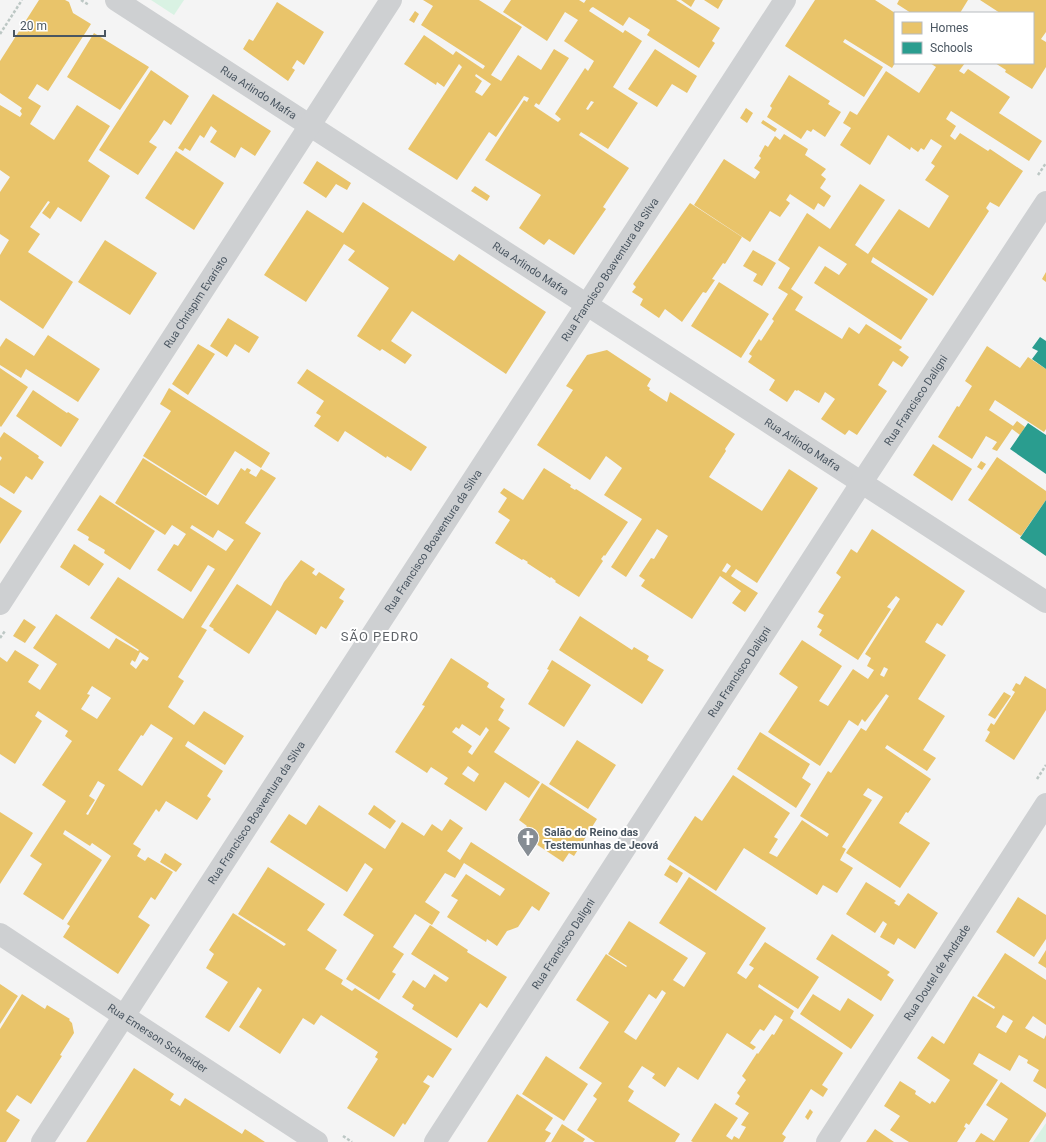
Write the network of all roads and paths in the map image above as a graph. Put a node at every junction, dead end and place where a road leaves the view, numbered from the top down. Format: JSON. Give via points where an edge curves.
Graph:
{"nodes":[{"id":1,"x":22,"y":0,"type":"edge"},
{"id":2,"x":81,"y":0,"type":"edge"},
{"id":3,"x":116,"y":0,"type":"edge"},
{"id":4,"x":390,"y":0,"type":"edge"},
{"id":5,"x":785,"y":0,"type":"edge"},
{"id":6,"x":94,"y":8,"type":"dead end"},
{"id":7,"x":0,"y":34,"type":"edge"},
{"id":8,"x":308,"y":125,"type":"junction"},
{"id":9,"x":1046,"y":163,"type":"edge"},
{"id":10,"x":1038,"y":176,"type":"dead end"},
{"id":11,"x":1046,"y":202,"type":"edge"},
{"id":12,"x":587,"y":304,"type":"junction"},
{"id":13,"x":862,"y":482,"type":"junction"},
{"id":14,"x":1046,"y":602,"type":"edge"},
{"id":15,"x":0,"y":604,"type":"edge"},
{"id":16,"x":9,"y":625,"type":"dead end"},
{"id":17,"x":0,"y":638,"type":"edge"},
{"id":18,"x":1046,"y":804,"type":"edge"},
{"id":19,"x":0,"y":934,"type":"edge"},
{"id":20,"x":124,"y":1016,"type":"junction"},
{"id":21,"x":339,"y":1133,"type":"dead end"},
{"id":22,"x":42,"y":1142,"type":"edge"},
{"id":23,"x":317,"y":1142,"type":"edge"},
{"id":24,"x":352,"y":1142,"type":"edge"},
{"id":25,"x":435,"y":1142,"type":"edge"},
{"id":26,"x":827,"y":1142,"type":"edge"}],
"edges":[{"from":1,"to":7,"type":"path"},
{"from":2,"to":6,"type":"path"},
{"from":3,"to":8,"type":"street","name":"Rua Arlindo Mafra"},
{"from":4,"to":8,"type":"street","name":"Rua Chrispim Evaristo"},
{"from":5,"to":12,"type":"street","name":"Rua Francisco Boaventura da Silva"},
{"from":8,"to":12,"type":"street","name":"Rua Arlindo Mafra"},
{"from":8,"to":15,"type":"street","name":"Rua Chrispim Evaristo"},
{"from":9,"to":10,"type":"path"},
{"from":11,"to":13,"type":"street","name":"Rua Francisco Daligni"},
{"from":12,"to":13,"type":"street","name":"Rua Arlindo Mafra"},
{"from":12,"to":20,"type":"street","name":"Rua Francisco Boaventura da Silva"},
{"from":13,"to":14,"type":"street","name":"Rua Arlindo Mafra"},
{"from":13,"to":25,"type":"street","name":"Rua Francisco Daligni"},
{"from":16,"to":17,"type":"path"},
{"from":18,"to":26,"type":"street","name":"Rua Doutel de Andrade"},
{"from":19,"to":20,"type":"street","name":"Rua Emerson Schneider"},
{"from":20,"to":22,"type":"street","name":"Rua Francisco Boaventura da Silva"},
{"from":20,"to":23,"type":"street","name":"Rua Emerson Schneider"},
{"from":21,"to":24,"type":"path"}]}
